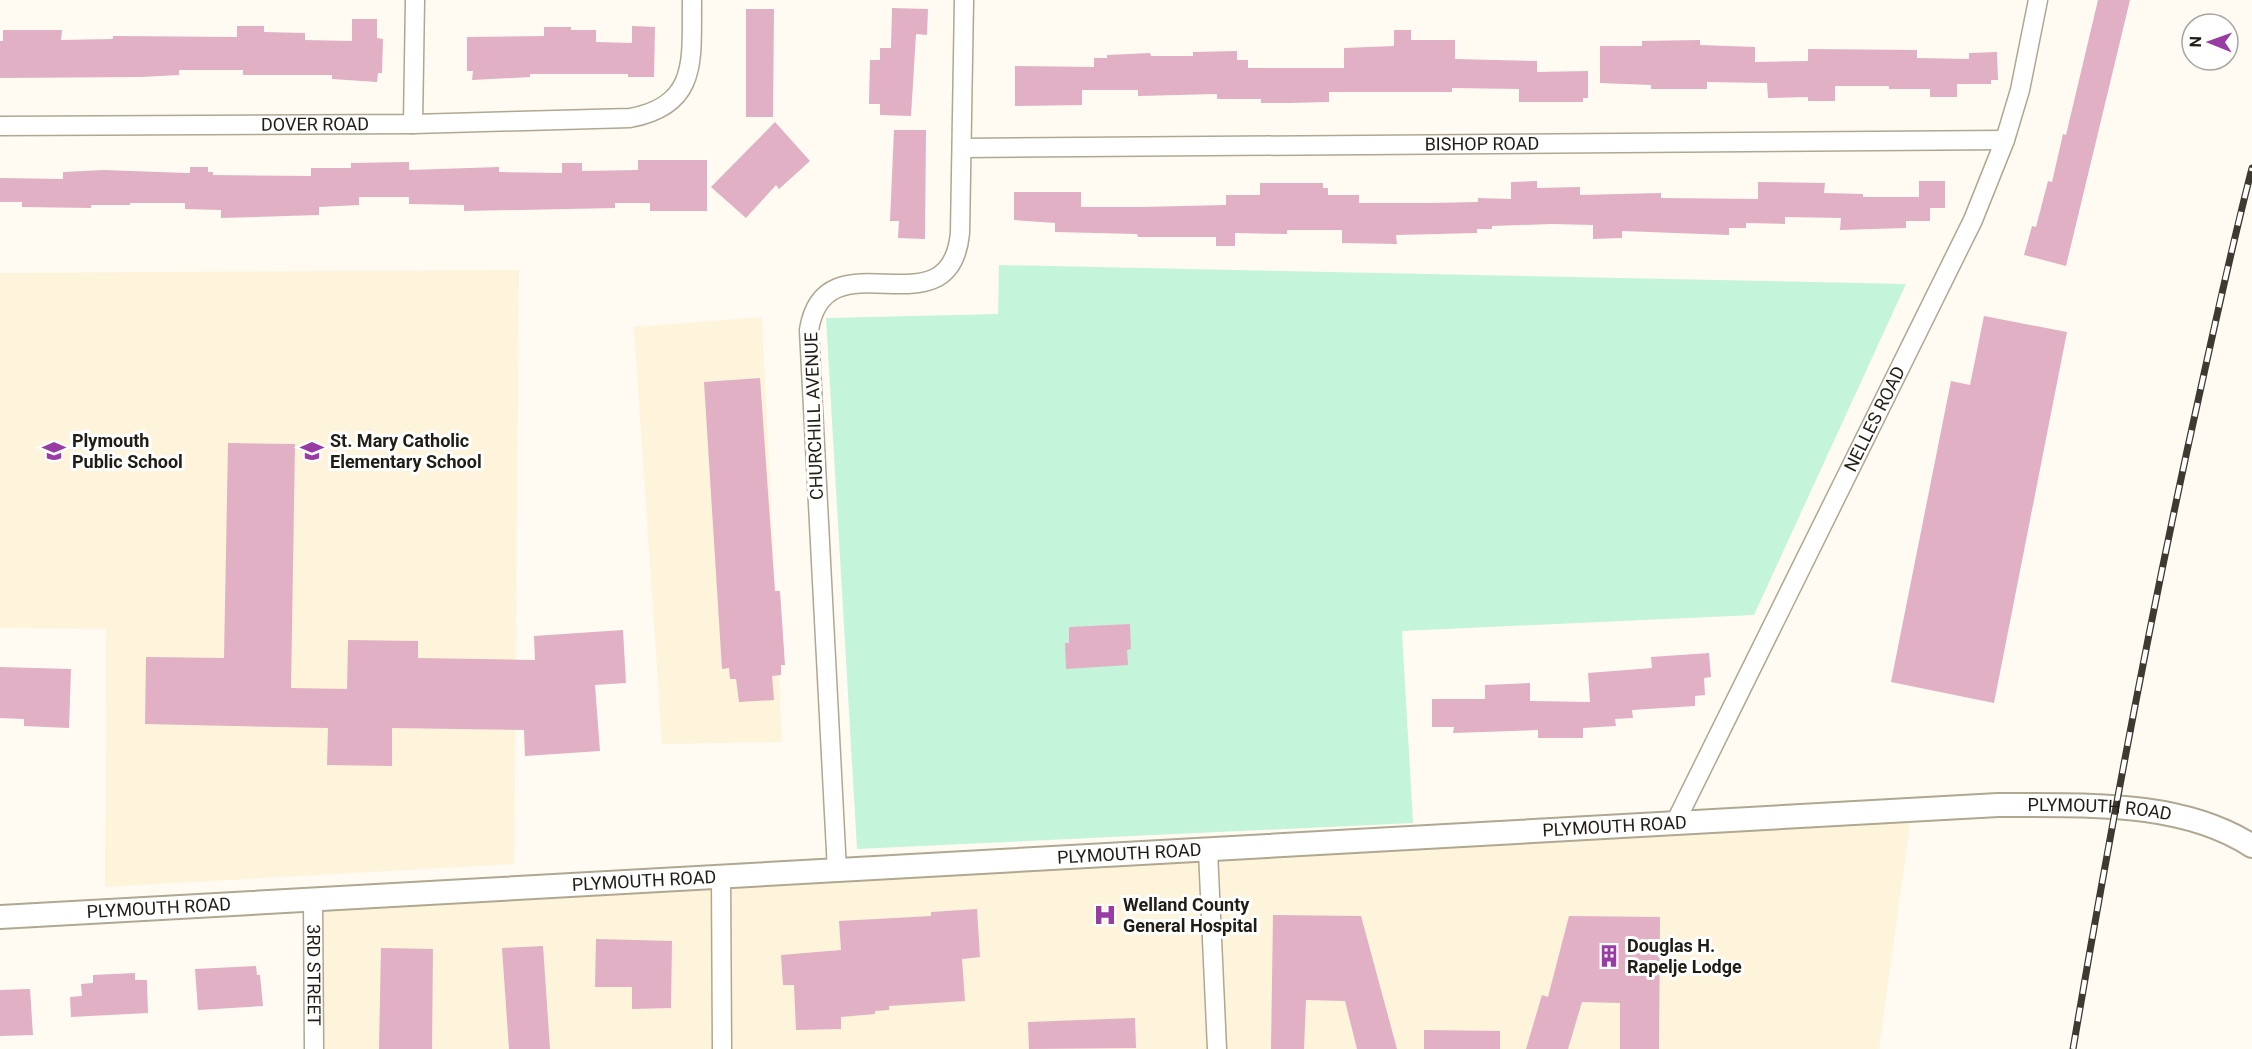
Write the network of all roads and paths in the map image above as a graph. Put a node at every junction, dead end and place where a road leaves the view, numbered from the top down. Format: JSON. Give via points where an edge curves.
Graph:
{"nodes":[{"id":1,"x":415,"y":0,"type":"edge"},
{"id":2,"x":692,"y":0,"type":"edge"},
{"id":3,"x":964,"y":0,"type":"edge"},
{"id":4,"x":2038,"y":0,"type":"edge"},
{"id":5,"x":413,"y":124,"type":"junction"},
{"id":6,"x":0,"y":126,"type":"edge"},
{"id":7,"x":2005,"y":140,"type":"junction"},
{"id":8,"x":962,"y":148,"type":"junction"},
{"id":9,"x":1674,"y":825,"type":"junction"},
{"id":10,"x":2252,"y":846,"type":"edge"},
{"id":11,"x":1208,"y":851,"type":"junction"},
{"id":12,"x":837,"y":871,"type":"junction"},
{"id":13,"x":721,"y":876,"type":"junction"},
{"id":14,"x":313,"y":900,"type":"junction"},
{"id":15,"x":0,"y":917,"type":"edge"},
{"id":16,"x":314,"y":1049,"type":"edge"},
{"id":17,"x":722,"y":1049,"type":"edge"},
{"id":18,"x":1217,"y":1049,"type":"edge"}],
"edges":[{"from":1,"to":5,"type":"street"},
{"from":2,"to":5,"type":"street","name":"DOVER ROAD","via":[[689,74],[680,94],[648,115]]},
{"from":3,"to":8,"type":"street","name":"CHURCHILL AVENUE"},
{"from":4,"to":7,"type":"street","name":"NELLES ROAD","via":[[2020,90]]},
{"from":5,"to":6,"type":"street","name":"DOVER ROAD"},
{"from":7,"to":8,"type":"street","name":"BISHOP ROAD"},
{"from":7,"to":9,"type":"street","name":"NELLES ROAD","via":[[1950,270]]},
{"from":8,"to":12,"type":"street","name":"CHURCHILL AVENUE","via":[[960,233],[952,266],[923,282],[839,286],[817,302],[810,320]]},
{"from":9,"to":10,"type":"street","name":"PLYMOUTH ROAD","via":[[1870,811],[2062,806],[2189,818]]},
{"from":9,"to":11,"type":"street","name":"PLYMOUTH ROAD"},
{"from":11,"to":12,"type":"street","name":"PLYMOUTH ROAD"},
{"from":11,"to":18,"type":"street"},
{"from":12,"to":13,"type":"street","name":"PLYMOUTH ROAD"},
{"from":13,"to":14,"type":"street","name":"PLYMOUTH ROAD"},
{"from":13,"to":17,"type":"street"},
{"from":14,"to":15,"type":"street","name":"PLYMOUTH ROAD"},
{"from":14,"to":16,"type":"street","name":"3RD STREET"}]}
